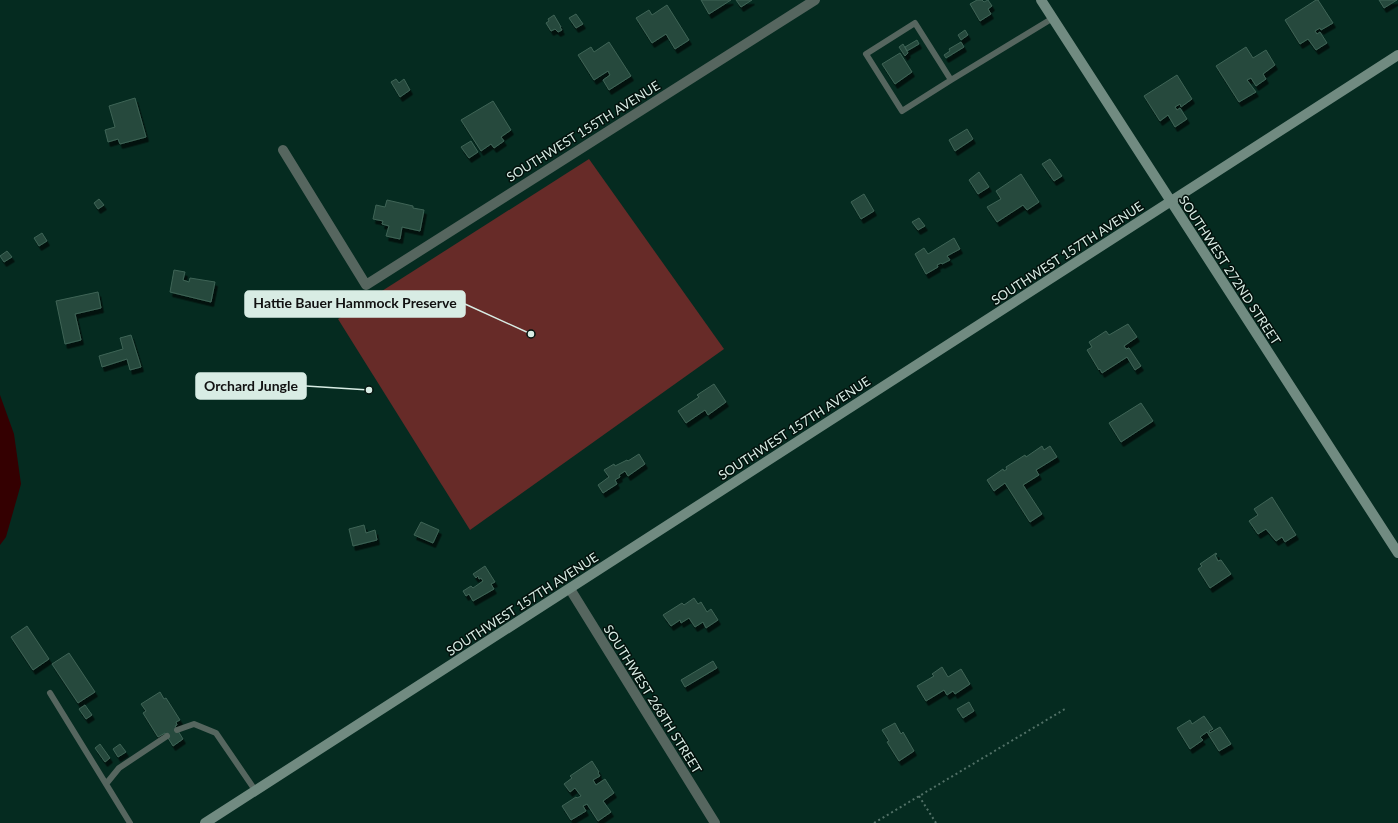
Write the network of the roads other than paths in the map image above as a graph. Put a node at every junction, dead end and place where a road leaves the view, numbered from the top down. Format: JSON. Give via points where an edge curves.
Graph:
{"nodes":[{"id":1,"x":815,"y":0,"type":"edge"},
{"id":2,"x":1041,"y":0,"type":"edge"},
{"id":3,"x":1052,"y":18,"type":"junction"},
{"id":4,"x":1398,"y":55,"type":"edge"},
{"id":5,"x":951,"y":80,"type":"junction"},
{"id":6,"x":283,"y":150,"type":"dead end"},
{"id":7,"x":1170,"y":202,"type":"junction"},
{"id":8,"x":1398,"y":553,"type":"edge"},
{"id":9,"x":570,"y":588,"type":"junction"},
{"id":10,"x":50,"y":693,"type":"dead end"},
{"id":11,"x":177,"y":730,"type":"dead end"},
{"id":12,"x":167,"y":736,"type":"dead end"},
{"id":13,"x":106,"y":784,"type":"junction"},
{"id":14,"x":255,"y":790,"type":"junction"},
{"id":15,"x":130,"y":823,"type":"edge"},
{"id":16,"x":205,"y":823,"type":"edge"},
{"id":17,"x":715,"y":823,"type":"edge"}],
"edges":[{"from":1,"to":6,"type":"street","name":"SOUTHWEST 155TH AVENUE","via":[[366,285]]},
{"from":2,"to":3,"type":"street","name":"SOUTHWEST 272ND STREET"},
{"from":3,"to":5,"type":"lane"},
{"from":3,"to":7,"type":"street","name":"SOUTHWEST 272ND STREET"},
{"from":4,"to":7,"type":"street","name":"SOUTHWEST 157TH AVENUE"},
{"from":5,"to":5,"type":"lane","via":[[902,112],[866,54],[915,23]]},
{"from":7,"to":8,"type":"street","name":"SOUTHWEST 272ND STREET"},
{"from":7,"to":9,"type":"street","name":"SOUTHWEST 157TH AVENUE"},
{"from":9,"to":14,"type":"street","name":"SOUTHWEST 157TH AVENUE"},
{"from":9,"to":17,"type":"street","name":"SOUTHWEST 268TH STREET"},
{"from":10,"to":13,"type":"lane"},
{"from":11,"to":14,"type":"lane","via":[[194,724],[216,733]]},
{"from":12,"to":13,"type":"lane","via":[[118,768]]},
{"from":13,"to":15,"type":"lane"},
{"from":14,"to":16,"type":"street","name":"SOUTHWEST 157TH AVENUE"}]}
